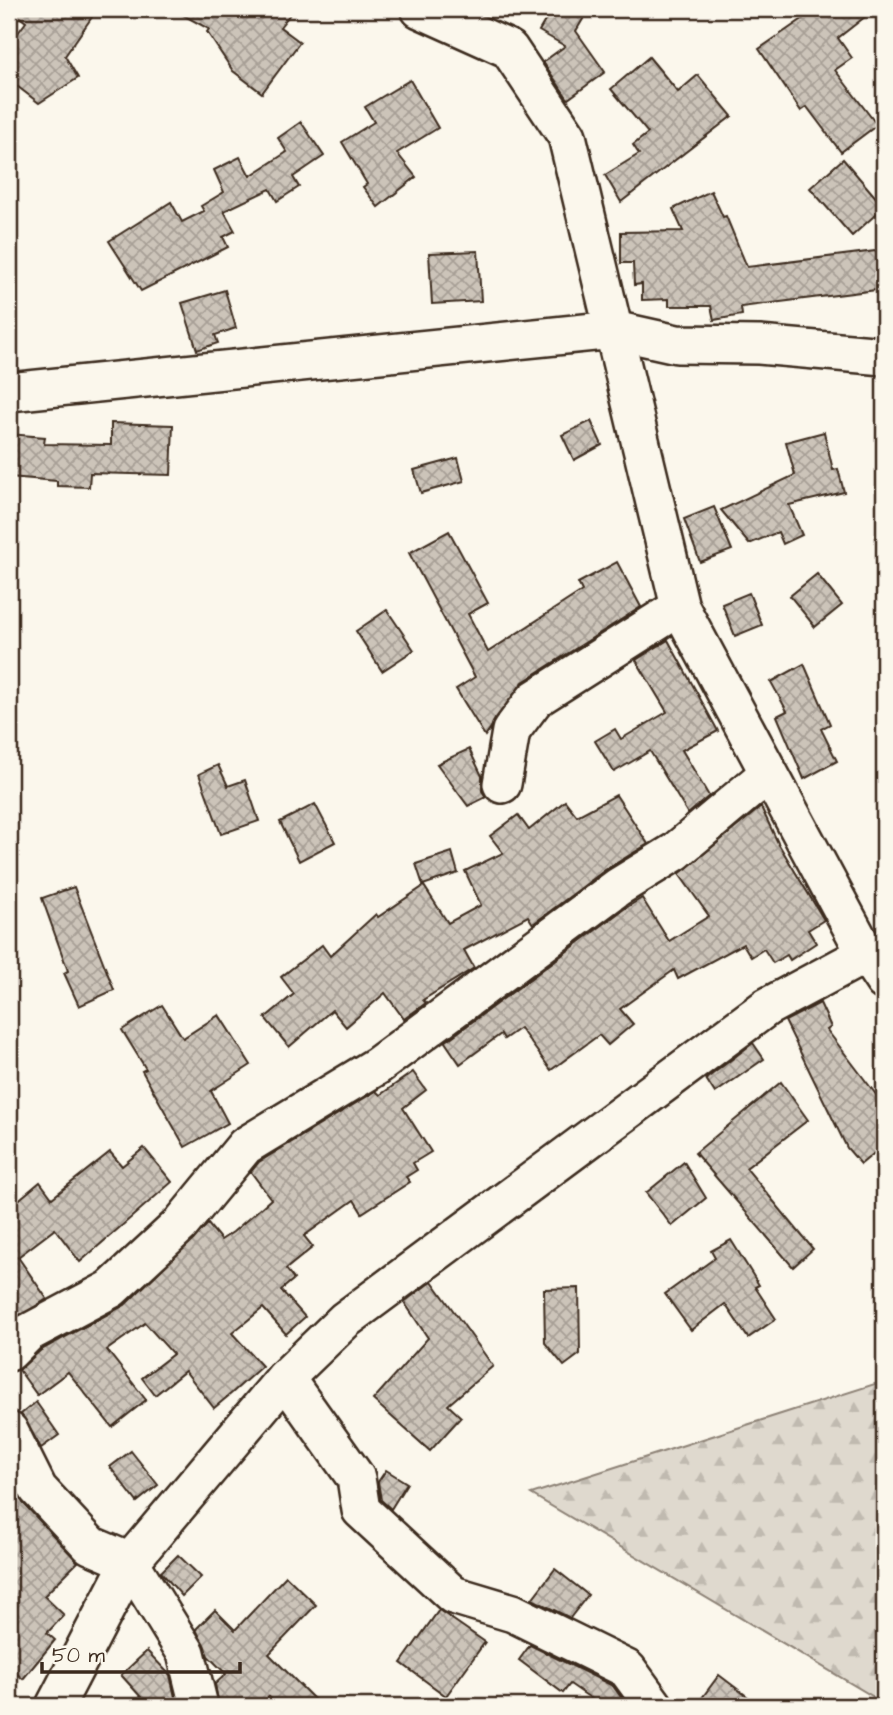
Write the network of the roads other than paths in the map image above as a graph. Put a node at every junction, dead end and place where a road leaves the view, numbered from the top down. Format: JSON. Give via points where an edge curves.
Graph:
{"nodes":[{"id":1,"x":420,"y":9,"type":"edge"},
{"id":2,"x":614,"y":330,"type":"junction"},
{"id":3,"x":884,"y":356,"type":"edge"},
{"id":4,"x":9,"y":392,"type":"edge"},
{"id":5,"x":680,"y":607,"type":"junction"},
{"id":6,"x":768,"y":774,"type":"junction"},
{"id":7,"x":502,"y":784,"type":"dead end"},
{"id":8,"x":878,"y":962,"type":"edge"},
{"id":9,"x":9,"y":1352,"type":"edge"},
{"id":10,"x":285,"y":1378,"type":"junction"},
{"id":11,"x":9,"y":1431,"type":"edge"},
{"id":12,"x":130,"y":1562,"type":"junction"},
{"id":13,"x":55,"y":1706,"type":"edge"},
{"id":14,"x":199,"y":1706,"type":"edge"},
{"id":15,"x":654,"y":1706,"type":"edge"}],
"edges":[{"from":1,"to":2,"type":"street","via":[[509,49],[567,136]]},
{"from":2,"to":3,"type":"street","via":[[677,344],[759,345]]},
{"from":2,"to":4,"type":"street"},
{"from":2,"to":5,"type":"street"},
{"from":5,"to":6,"type":"street"},
{"from":5,"to":7,"type":"street","via":[[536,699],[511,732]]},
{"from":6,"to":8,"type":"street"},
{"from":6,"to":9,"type":"street","via":[[675,852],[618,887],[377,1066],[245,1146],[180,1225],[111,1289],[28,1333]]},
{"from":8,"to":10,"type":"street","via":[[766,1007],[345,1320]]},
{"from":10,"to":12,"type":"street"},
{"from":10,"to":15,"type":"street","via":[[356,1478],[361,1510],[453,1595],[513,1613],[627,1669]]},
{"from":11,"to":12,"type":"street","via":[[46,1498],[90,1545]]},
{"from":12,"to":13,"type":"street"},
{"from":12,"to":14,"type":"street","via":[[186,1653]]}]}
